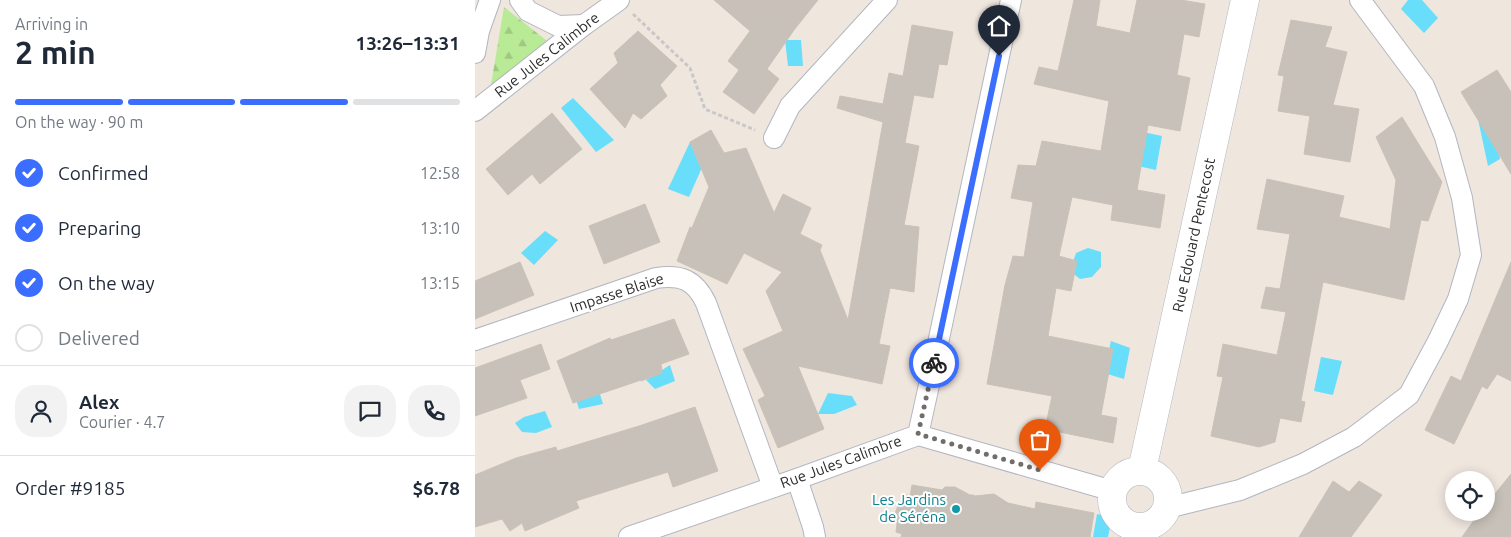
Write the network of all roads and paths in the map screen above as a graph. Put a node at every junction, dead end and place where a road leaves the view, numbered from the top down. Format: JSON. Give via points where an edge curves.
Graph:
{"nodes":[{"id":1,"x":491,"y":0,"type":"edge"},
{"id":2,"x":520,"y":0,"type":"edge"},
{"id":3,"x":619,"y":0,"type":"edge"},
{"id":4,"x":887,"y":0,"type":"edge"},
{"id":5,"x":1011,"y":0,"type":"edge"},
{"id":6,"x":1245,"y":0,"type":"edge"},
{"id":7,"x":1360,"y":0,"type":"edge"},
{"id":8,"x":584,"y":25,"type":"junction"},
{"id":9,"x":475,"y":53,"type":"edge"},
{"id":10,"x":475,"y":111,"type":"edge"},
{"id":11,"x":774,"y":138,"type":"joint"},
{"id":12,"x":475,"y":340,"type":"edge"},
{"id":13,"x":918,"y":434,"type":"junction"},
{"id":14,"x":1142,"y":470,"type":"junction"},
{"id":15,"x":797,"y":480,"type":"junction"},
{"id":16,"x":773,"y":487,"type":"junction"},
{"id":17,"x":1113,"y":491,"type":"junction"},
{"id":18,"x":1167,"y":508,"type":"junction"},
{"id":19,"x":1139,"y":532,"type":"edge"},
{"id":20,"x":629,"y":537,"type":"edge"},
{"id":21,"x":815,"y":537,"type":"edge"}],
"edges":[{"from":1,"to":9,"type":"street","via":[[479,31]]},
{"from":2,"to":8,"type":"street","via":[[527,10],[558,26]]},
{"from":3,"to":8,"type":"street","name":"Rue Jules Calimbre"},
{"from":3,"to":11,"type":"path","via":[[690,68],[705,110]]},
{"from":4,"to":11,"type":"street","via":[[790,106]]},
{"from":5,"to":13,"type":"street","name":"Rue Jules Calimbre"},
{"from":6,"to":14,"type":"street","name":"Rue Edouard Pentecost"},
{"from":7,"to":18,"type":"street","via":[[1424,86],[1445,137],[1462,198],[1471,255],[1458,299],[1409,395],[1354,438],[1240,490]]},
{"from":8,"to":10,"type":"street","name":"Rue Jules Calimbre"},
{"from":12,"to":16,"type":"street","name":"Impasse Blaise","via":[[656,278],[670,276],[691,283],[701,292],[706,303]]},
{"from":13,"to":15,"type":"street","name":"Rue Jules Calimbre"},
{"from":13,"to":17,"type":"street"},
{"from":14,"to":17,"type":"street","via":[[1125,475]]},
{"from":14,"to":18,"type":"street","via":[[1154,474],[1167,487]]},
{"from":15,"to":16,"type":"street","name":"Rue Jules Calimbre"},
{"from":15,"to":21,"type":"street"},
{"from":16,"to":20,"type":"street","name":"Rue Jules Calimbre"},
{"from":17,"to":19,"type":"street","via":[[1115,513]]},
{"from":18,"to":19,"type":"street","via":[[1158,522]]}]}
